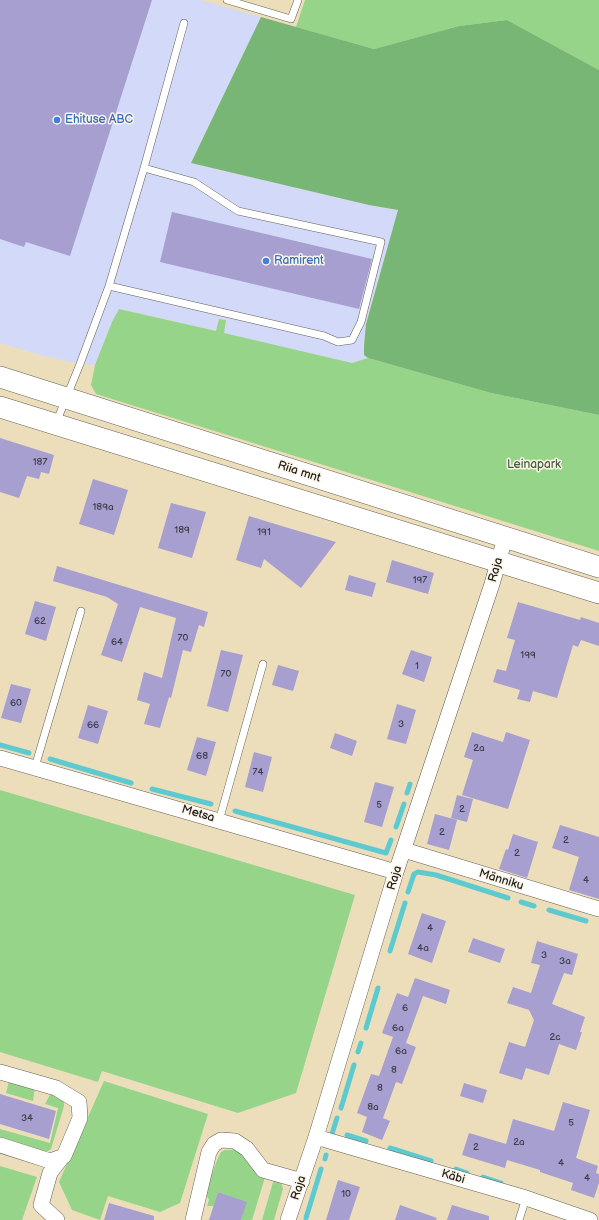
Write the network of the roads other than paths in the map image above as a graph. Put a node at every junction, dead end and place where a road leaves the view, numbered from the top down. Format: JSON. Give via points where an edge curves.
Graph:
{"nodes":[{"id":1,"x":227,"y":0,"type":"edge"},
{"id":2,"x":298,"y":0,"type":"edge"},
{"id":3,"x":245,"y":3,"type":"edge"},
{"id":4,"x":184,"y":23,"type":"dead end"},
{"id":5,"x":144,"y":168,"type":"junction"},
{"id":6,"x":109,"y":286,"type":"junction"},
{"id":7,"x":0,"y":377,"type":"edge"},
{"id":8,"x":66,"y":398,"type":"junction"},
{"id":9,"x":0,"y":407,"type":"edge"},
{"id":10,"x":55,"y":424,"type":"junction"},
{"id":11,"x":505,"y":538,"type":"junction"},
{"id":12,"x":498,"y":562,"type":"junction"},
{"id":13,"x":599,"y":567,"type":"edge"},
{"id":14,"x":599,"y":593,"type":"edge"},
{"id":15,"x":81,"y":610,"type":"dead end"},
{"id":16,"x":263,"y":664,"type":"dead end"},
{"id":17,"x":0,"y":758,"type":"edge"},
{"id":18,"x":35,"y":768,"type":"junction"},
{"id":19,"x":219,"y":821,"type":"junction"},
{"id":20,"x":404,"y":850,"type":"junction"},
{"id":21,"x":396,"y":872,"type":"junction"},
{"id":22,"x":599,"y":909,"type":"edge"},
{"id":23,"x":0,"y":1072,"type":"edge"},
{"id":24,"x":316,"y":1137,"type":"junction"},
{"id":25,"x":0,"y":1145,"type":"edge"},
{"id":26,"x":63,"y":1156,"type":"junction"},
{"id":27,"x":302,"y":1181,"type":"junction"},
{"id":28,"x":526,"y":1198,"type":"junction"},
{"id":29,"x":57,"y":1220,"type":"edge"},
{"id":30,"x":193,"y":1220,"type":"edge"},
{"id":31,"x":288,"y":1220,"type":"edge"},
{"id":32,"x":519,"y":1220,"type":"edge"},
{"id":33,"x":590,"y":1220,"type":"edge"}],
"edges":[{"from":1,"to":3,"type":"lane"},
{"from":2,"to":3,"type":"lane","via":[[291,19]]},
{"from":4,"to":5,"type":"lane"},
{"from":5,"to":6,"type":"lane"},
{"from":5,"to":6,"type":"lane","via":[[194,182],[238,211],[381,242],[362,322],[352,340],[338,342],[324,336]]},
{"from":6,"to":8,"type":"lane"},
{"from":7,"to":8,"type":"main road","name":"Riia mnt"},
{"from":8,"to":10,"type":"lane"},
{"from":8,"to":11,"type":"main road","name":"Riia mnt"},
{"from":9,"to":10,"type":"main road"},
{"from":10,"to":12,"type":"main road"},
{"from":11,"to":12,"type":"street","name":"Raja"},
{"from":11,"to":13,"type":"main road","name":"Riia mnt"},
{"from":12,"to":14,"type":"main road"},
{"from":12,"to":20,"type":"street","name":"Raja"},
{"from":15,"to":18,"type":"lane"},
{"from":16,"to":19,"type":"lane"},
{"from":17,"to":18,"type":"street","name":"Metsa"},
{"from":18,"to":19,"type":"street","name":"Metsa"},
{"from":19,"to":21,"type":"street","name":"Metsa"},
{"from":20,"to":21,"type":"street","name":"Raja"},
{"from":20,"to":22,"type":"street","name":"Männiku"},
{"from":21,"to":24,"type":"street","name":"Raja"},
{"from":23,"to":26,"type":"street","via":[[56,1088],[79,1102],[80,1118]]},
{"from":24,"to":27,"type":"street","name":"Raja"},
{"from":24,"to":28,"type":"street","name":"Käbi"},
{"from":25,"to":26,"type":"street","via":[[50,1161]]},
{"from":26,"to":29,"type":"street","via":[[50,1173],[41,1205]]},
{"from":27,"to":30,"type":"street","via":[[263,1170],[247,1150],[234,1141],[221,1140],[214,1144],[209,1152]]},
{"from":27,"to":31,"type":"street","name":"Raja"},
{"from":28,"to":32,"type":"lane"},
{"from":28,"to":33,"type":"street","name":"Käbi"}]}
